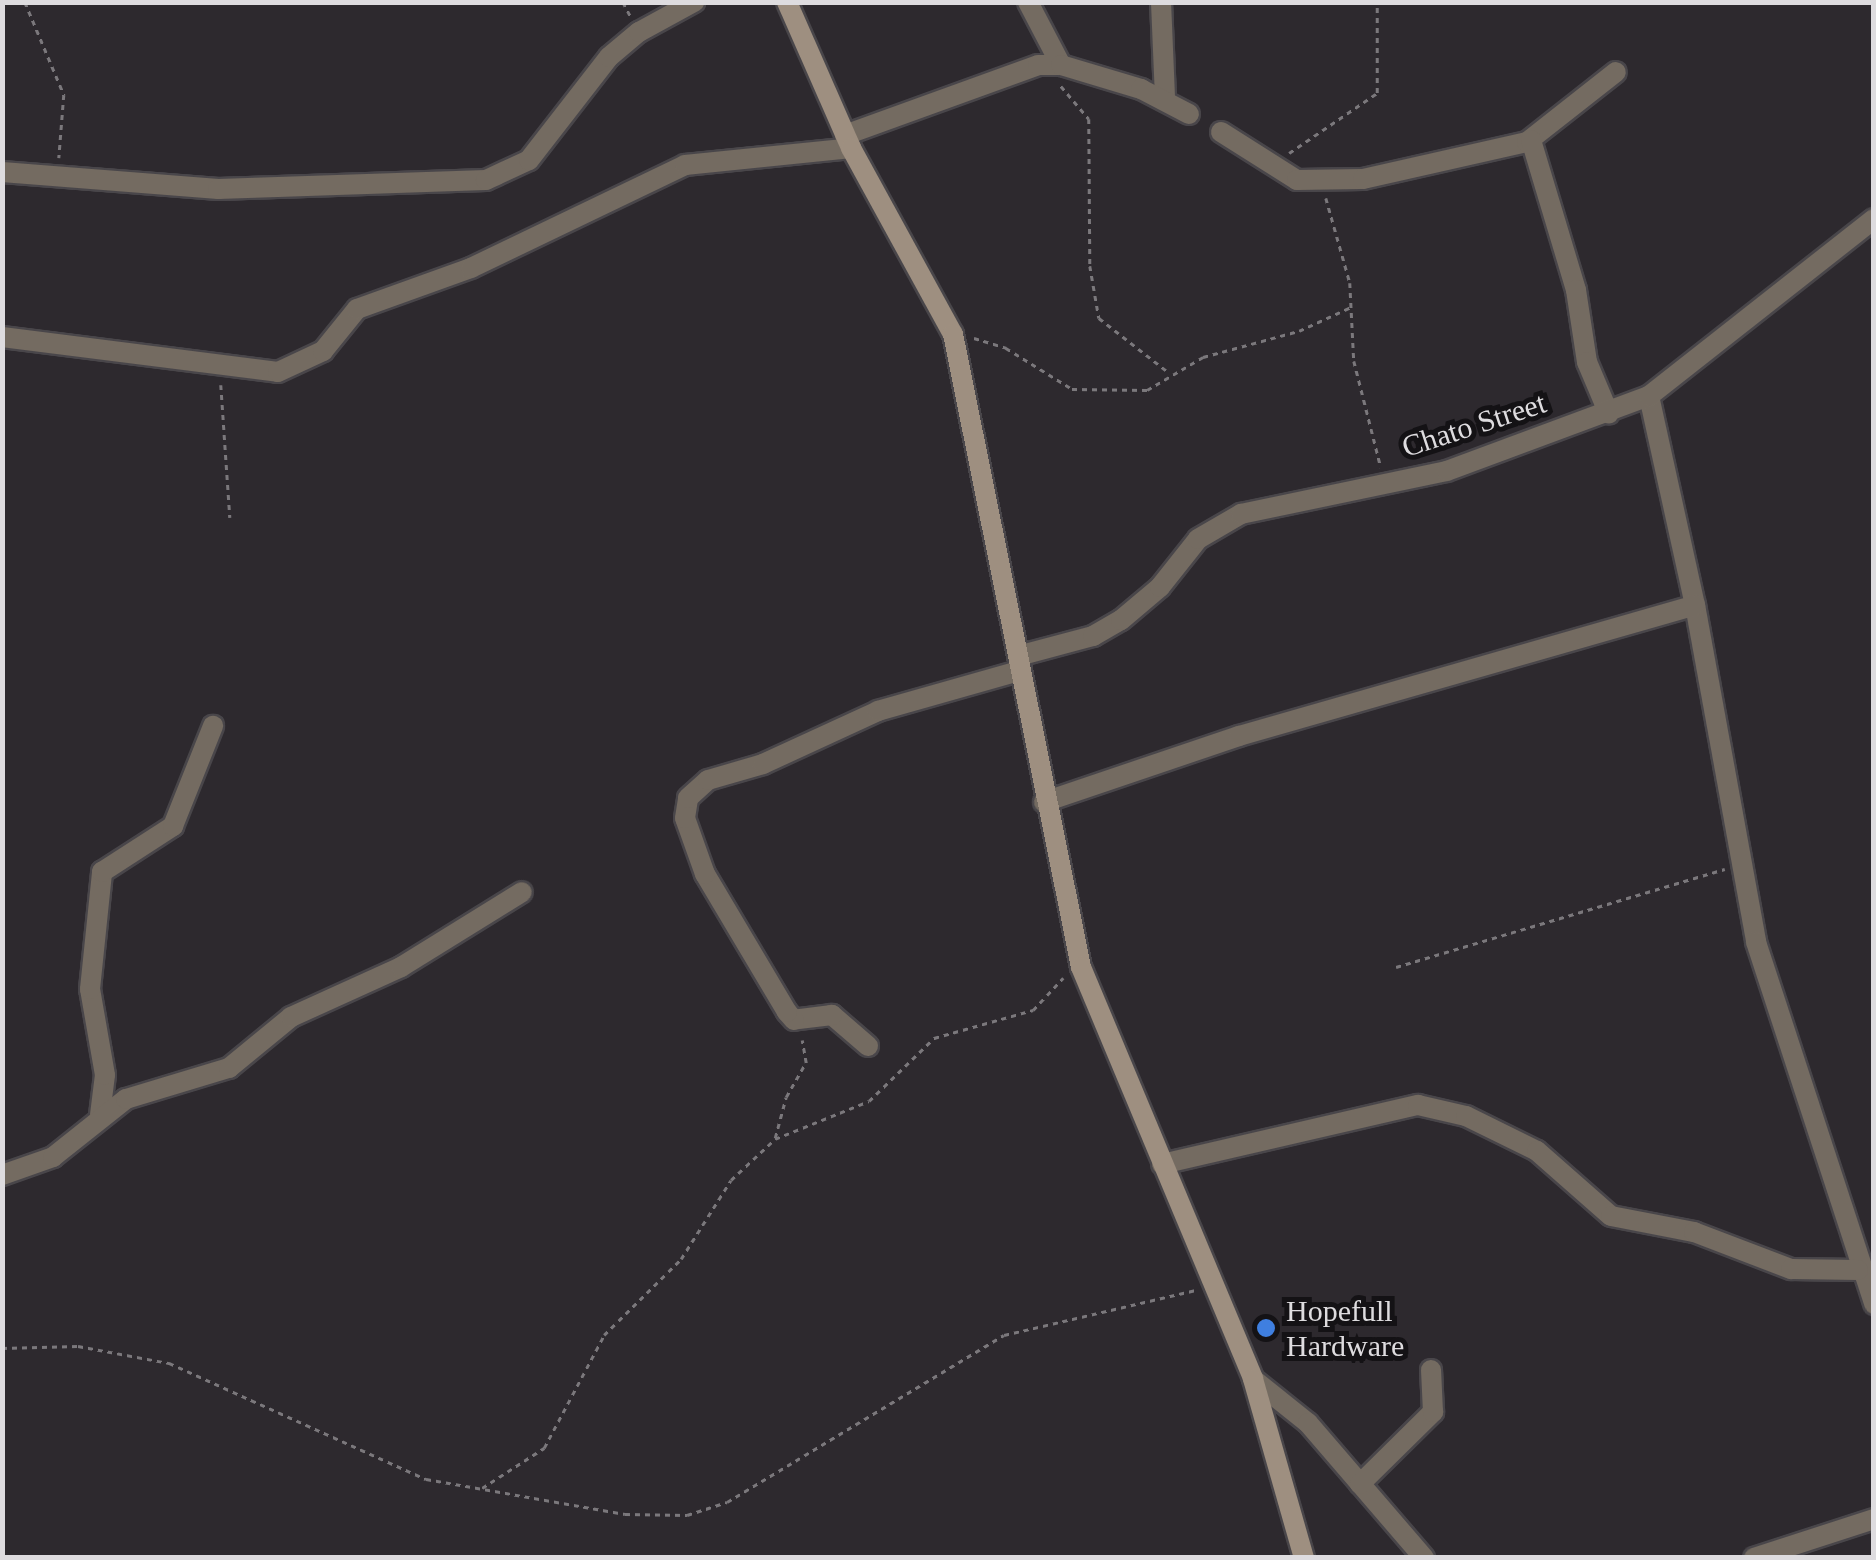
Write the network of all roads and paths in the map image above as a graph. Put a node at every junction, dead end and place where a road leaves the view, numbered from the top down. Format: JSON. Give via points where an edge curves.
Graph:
{"nodes":[{"id":1,"x":25,"y":2,"type":"edge"},
{"id":2,"x":694,"y":2,"type":"edge"},
{"id":3,"x":787,"y":2,"type":"edge"},
{"id":4,"x":1028,"y":2,"type":"edge"},
{"id":5,"x":1162,"y":2,"type":"edge"},
{"id":6,"x":1377,"y":2,"type":"edge"},
{"id":7,"x":1038,"y":65,"type":"junction"},
{"id":8,"x":1061,"y":65,"type":"junction"},
{"id":9,"x":1616,"y":72,"type":"dead end"},
{"id":10,"x":1166,"y":99,"type":"junction"},
{"id":11,"x":1189,"y":114,"type":"dead end"},
{"id":12,"x":1221,"y":132,"type":"dead end"},
{"id":13,"x":1531,"y":140,"type":"junction"},
{"id":14,"x":848,"y":141,"type":"junction"},
{"id":15,"x":1270,"y":166,"type":"junction"},
{"id":16,"x":2,"y":172,"type":"edge"},
{"id":17,"x":57,"y":175,"type":"junction"},
{"id":18,"x":1321,"y":182,"type":"junction"},
{"id":19,"x":1874,"y":219,"type":"edge"},
{"id":20,"x":1352,"y":307,"type":"junction"},
{"id":21,"x":953,"y":334,"type":"junction"},
{"id":22,"x":2,"y":337,"type":"edge"},
{"id":23,"x":218,"y":364,"type":"junction"},
{"id":24,"x":1170,"y":373,"type":"junction"},
{"id":25,"x":1649,"y":396,"type":"junction"},
{"id":26,"x":1609,"y":414,"type":"junction"},
{"id":27,"x":1386,"y":484,"type":"junction"},
{"id":28,"x":230,"y":518,"type":"dead end"},
{"id":29,"x":1695,"y":605,"type":"junction"},
{"id":30,"x":1018,"y":664,"type":"junction"},
{"id":31,"x":213,"y":726,"type":"dead end"},
{"id":32,"x":1044,"y":802,"type":"junction"},
{"id":33,"x":1743,"y":864,"type":"junction"},
{"id":34,"x":522,"y":892,"type":"dead end"},
{"id":35,"x":1081,"y":967,"type":"junction"},
{"id":36,"x":1396,"y":967,"type":"dead end"},
{"id":37,"x":794,"y":1020,"type":"junction"},
{"id":38,"x":868,"y":1046,"type":"dead end"},
{"id":39,"x":100,"y":1114,"type":"junction"},
{"id":40,"x":775,"y":1139,"type":"junction"},
{"id":41,"x":1162,"y":1164,"type":"junction"},
{"id":42,"x":2,"y":1175,"type":"edge"},
{"id":43,"x":1858,"y":1270,"type":"junction"},
{"id":44,"x":1216,"y":1286,"type":"junction"},
{"id":45,"x":1874,"y":1304,"type":"edge"},
{"id":46,"x":2,"y":1348,"type":"edge"},
{"id":47,"x":1431,"y":1370,"type":"dead end"},
{"id":48,"x":1253,"y":1379,"type":"junction"},
{"id":49,"x":1360,"y":1484,"type":"junction"},
{"id":50,"x":482,"y":1488,"type":"junction"},
{"id":51,"x":1874,"y":1518,"type":"edge"},
{"id":52,"x":1304,"y":1558,"type":"edge"},
{"id":53,"x":1424,"y":1558,"type":"edge"},
{"id":54,"x":1754,"y":1558,"type":"edge"}],
"edges":[{"from":1,"to":17,"type":"path","via":[[64,95]]},
{"from":2,"to":17,"type":"street","via":[[638,32],[609,57],[529,160],[486,180],[218,189]]},
{"from":3,"to":14,"type":"street"},
{"from":4,"to":8,"type":"street"},
{"from":5,"to":10,"type":"street"},
{"from":6,"to":15,"type":"path","via":[[1374,97],[1336,115]]},
{"from":7,"to":8,"type":"street"},
{"from":7,"to":14,"type":"street"},
{"from":7,"to":24,"type":"path","via":[[1089,119],[1090,266],[1099,318]]},
{"from":8,"to":10,"type":"street"},
{"from":9,"to":13,"type":"street"},
{"from":10,"to":11,"type":"street"},
{"from":12,"to":15,"type":"street"},
{"from":13,"to":18,"type":"street","via":[[1363,180]]},
{"from":13,"to":26,"type":"street","via":[[1576,290],[1587,362]]},
{"from":14,"to":21,"type":"street"},
{"from":14,"to":23,"type":"street","via":[[685,164],[472,268],[357,309],[323,351],[294,369],[256,372]]},
{"from":15,"to":18,"type":"street","via":[[1297,180]]},
{"from":16,"to":17,"type":"street"},
{"from":18,"to":20,"type":"path"},
{"from":19,"to":25,"type":"street","name":"Chato Street"},
{"from":20,"to":24,"type":"path"},
{"from":20,"to":27,"type":"path","via":[[1354,362]]},
{"from":21,"to":24,"type":"path","via":[[1006,348],[1072,390],[1148,390]]},
{"from":21,"to":30,"type":"street"},
{"from":22,"to":23,"type":"street"},
{"from":23,"to":28,"type":"path"},
{"from":25,"to":26,"type":"street","name":"Chato Street"},
{"from":25,"to":29,"type":"street"},
{"from":26,"to":27,"type":"street","name":"Chato Street","via":[[1447,471]]},
{"from":27,"to":30,"type":"street","name":"Chato Street","via":[[1241,514],[1198,539],[1160,587],[1121,620]]},
{"from":29,"to":32,"type":"street","via":[[1225,741]]},
{"from":29,"to":33,"type":"street"},
{"from":30,"to":32,"type":"street"},
{"from":30,"to":37,"type":"street","name":"Chato Street","via":[[878,711],[763,764],[708,780],[688,798],[688,831],[705,874]]},
{"from":31,"to":39,"type":"street","via":[[172,826],[102,872],[90,990],[104,1075]]},
{"from":32,"to":35,"type":"street"},
{"from":33,"to":36,"type":"path"},
{"from":33,"to":43,"type":"street","via":[[1766,981],[1802,1070]]},
{"from":34,"to":39,"type":"street","via":[[400,967],[290,1018],[229,1068],[126,1099]]},
{"from":35,"to":40,"type":"path","via":[[1033,1010],[934,1038],[869,1101]]},
{"from":35,"to":41,"type":"street"},
{"from":37,"to":38,"type":"street","via":[[832,1015]]},
{"from":37,"to":40,"type":"path","via":[[806,1063],[786,1097]]},
{"from":39,"to":42,"type":"street","via":[[53,1157]]},
{"from":40,"to":50,"type":"path","via":[[731,1180],[681,1259],[604,1335],[544,1448]]},
{"from":41,"to":43,"type":"street","via":[[1418,1104],[1466,1116],[1536,1151],[1611,1216],[1694,1232],[1792,1269]]},
{"from":41,"to":44,"type":"street"},
{"from":43,"to":45,"type":"street"},
{"from":44,"to":48,"type":"street"},
{"from":44,"to":50,"type":"path","via":[[1004,1335],[702,1512],[625,1514]]},
{"from":46,"to":50,"type":"path","via":[[78,1346],[169,1363],[401,1470]]},
{"from":47,"to":49,"type":"street","via":[[1433,1412]]},
{"from":48,"to":49,"type":"street","via":[[1308,1423]]},
{"from":48,"to":52,"type":"street"},
{"from":49,"to":53,"type":"street"},
{"from":51,"to":54,"type":"street"}]}
